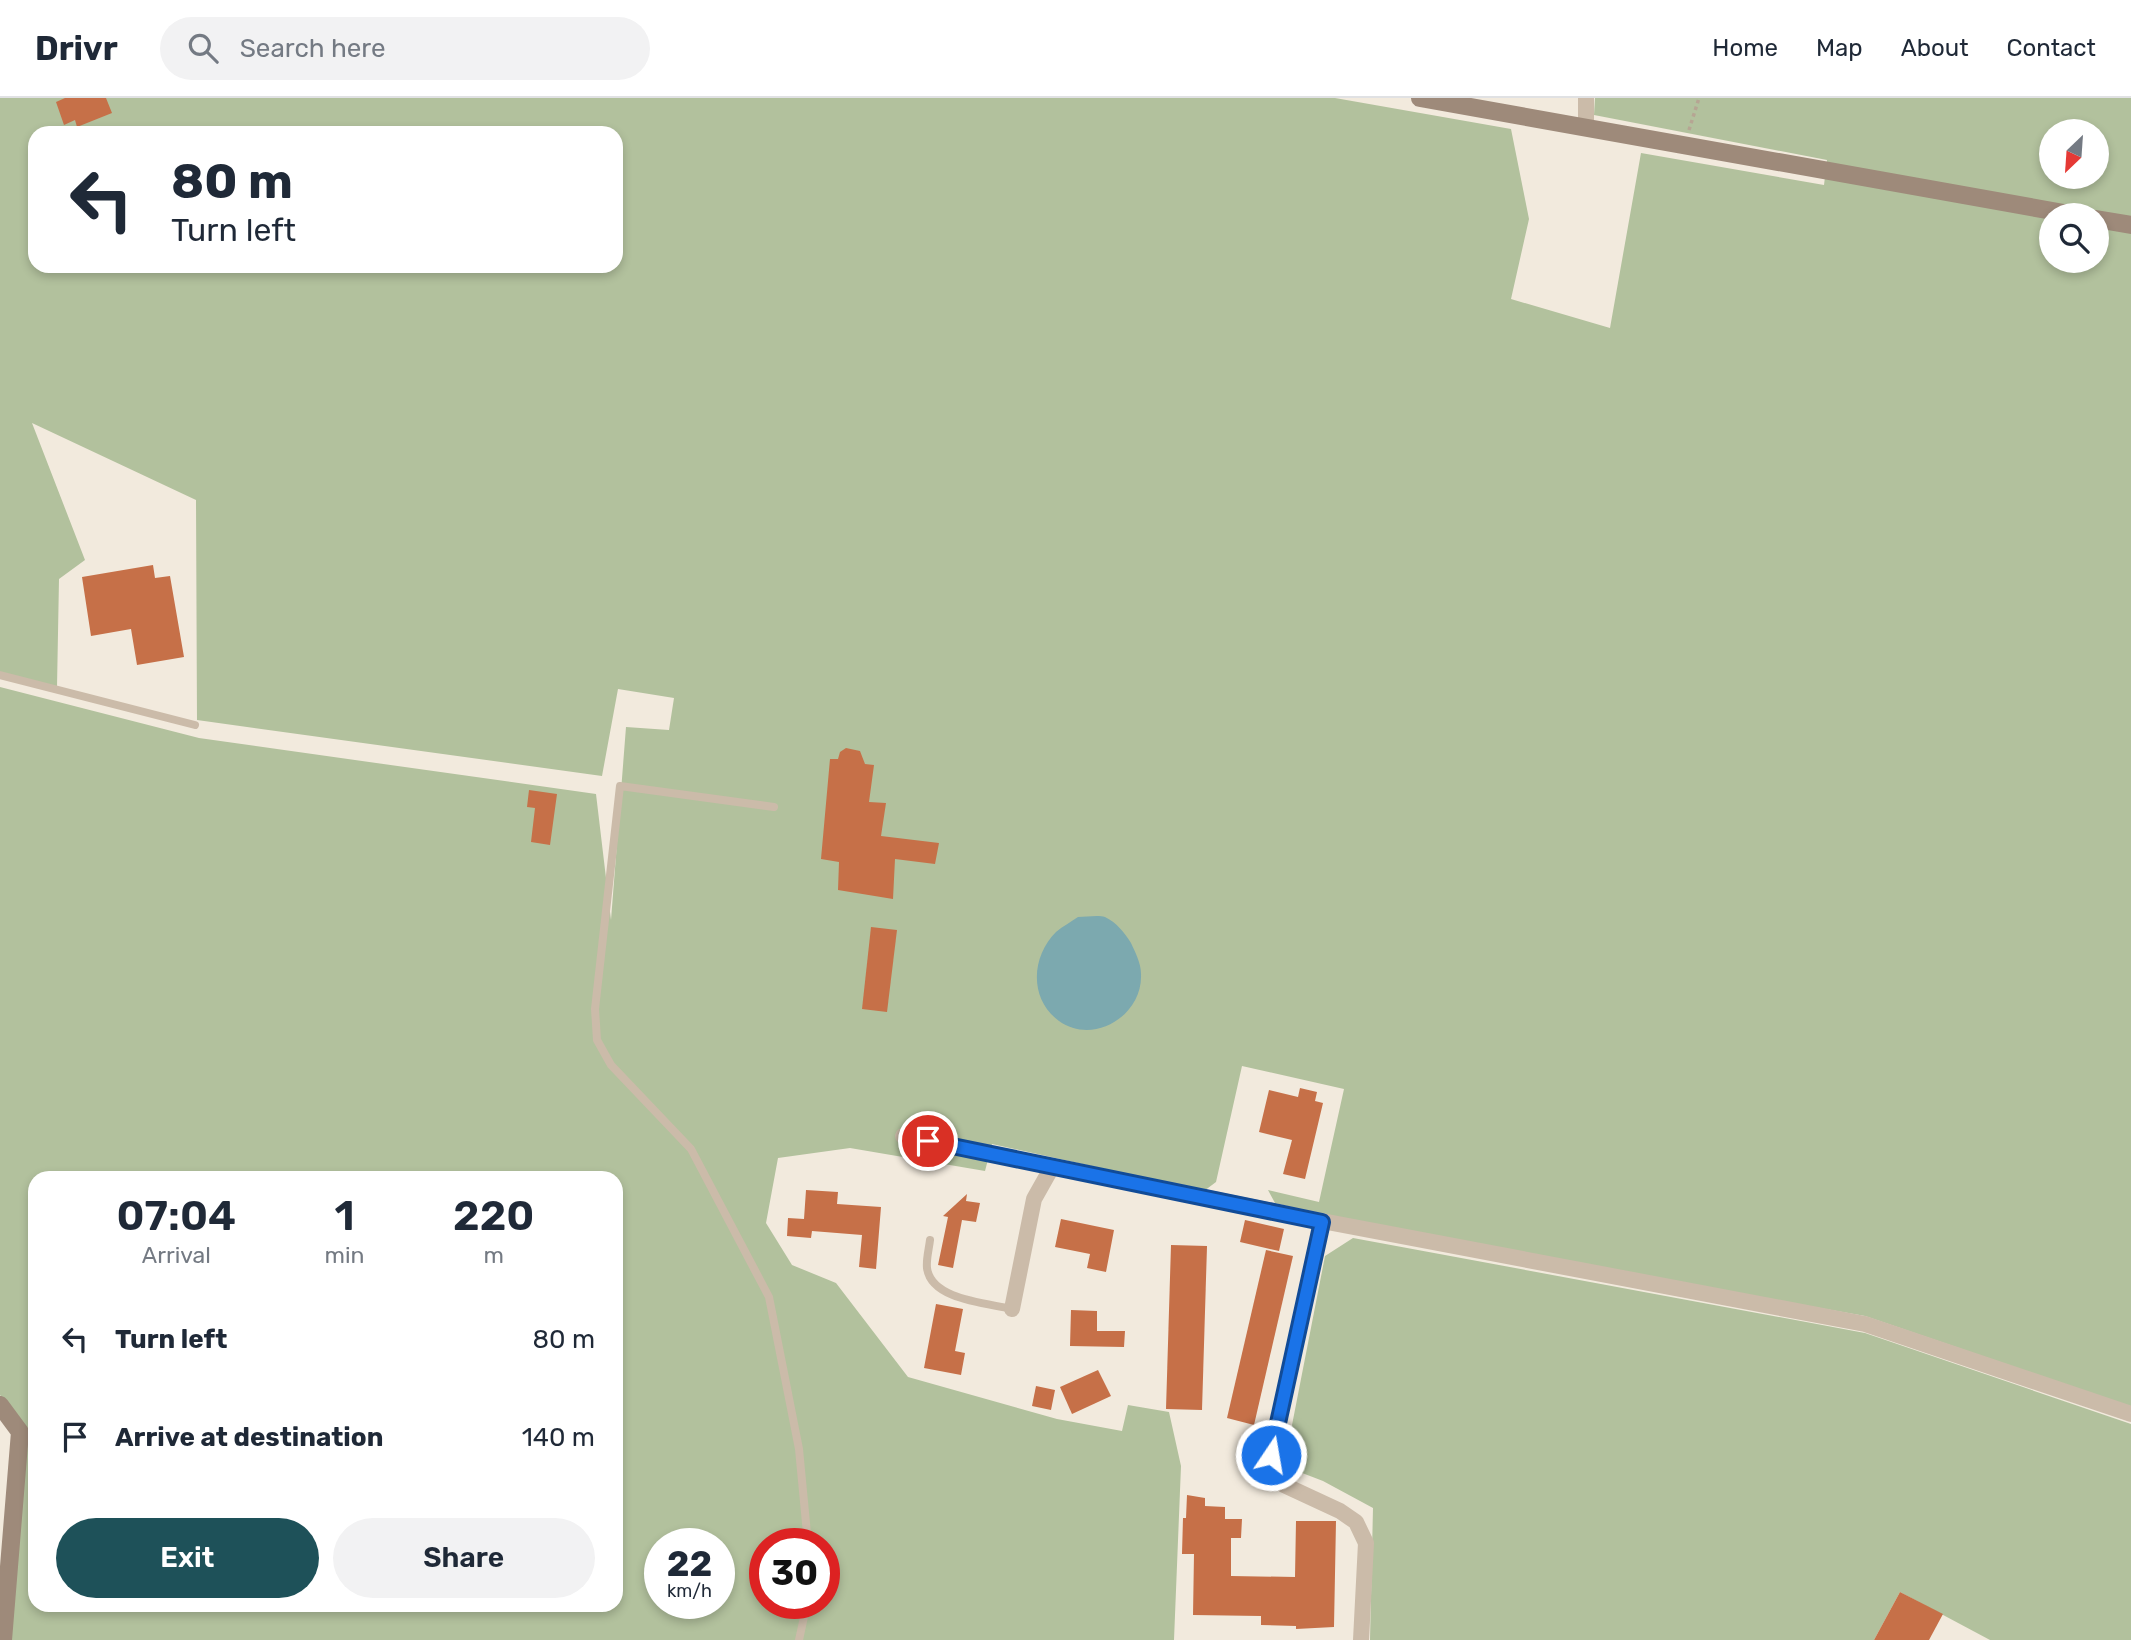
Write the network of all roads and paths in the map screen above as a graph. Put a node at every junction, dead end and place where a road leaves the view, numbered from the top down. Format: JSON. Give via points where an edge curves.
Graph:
{"nodes":[{"id":1,"x":1420,"y":98,"type":"edge"},
{"id":2,"x":1586,"y":98,"type":"edge"},
{"id":3,"x":1699,"y":98,"type":"edge"},
{"id":4,"x":1586,"y":128,"type":"junction"},
{"id":5,"x":1684,"y":145,"type":"junction"},
{"id":6,"x":2039,"y":209,"type":"edge"},
{"id":7,"x":2109,"y":221,"type":"edge"},
{"id":8,"x":2131,"y":225,"type":"edge"},
{"id":9,"x":0,"y":675,"type":"edge"},
{"id":10,"x":195,"y":725,"type":"dead end"},
{"id":11,"x":774,"y":807,"type":"dead end"},
{"id":12,"x":903,"y":1136,"type":"dead end"},
{"id":13,"x":1052,"y":1167,"type":"junction"},
{"id":14,"x":1322,"y":1222,"type":"junction"},
{"id":15,"x":930,"y":1240,"type":"dead end"},
{"id":16,"x":1012,"y":1309,"type":"joint"},
{"id":17,"x":0,"y":1405,"type":"edge"},
{"id":18,"x":2131,"y":1414,"type":"edge"},
{"id":19,"x":806,"y":1528,"type":"edge"},
{"id":20,"x":804,"y":1619,"type":"edge"},
{"id":21,"x":3,"y":1640,"type":"edge"},
{"id":22,"x":799,"y":1640,"type":"edge"},
{"id":23,"x":1361,"y":1640,"type":"edge"}],
"edges":[{"from":1,"to":4,"type":"main road"},
{"from":2,"to":4,"type":"street"},
{"from":3,"to":5,"type":"path"},
{"from":4,"to":5,"type":"main road"},
{"from":5,"to":6,"type":"main road"},
{"from":7,"to":8,"type":"main road"},
{"from":9,"to":10,"type":"lane"},
{"from":11,"to":19,"type":"lane","via":[[620,786],[595,1009],[597,1040],[611,1065],[691,1149],[769,1297],[799,1448]]},
{"from":12,"to":13,"type":"street"},
{"from":13,"to":14,"type":"street"},
{"from":13,"to":16,"type":"street","via":[[1034,1199]]},
{"from":14,"to":18,"type":"street","via":[[1865,1324]]},
{"from":14,"to":23,"type":"street","via":[[1271,1455],[1273,1471],[1284,1485],[1356,1522],[1366,1543]]},
{"from":15,"to":16,"type":"lane","via":[[927,1266],[939,1287],[957,1297]]},
{"from":17,"to":21,"type":"main road","via":[[20,1432]]},
{"from":20,"to":22,"type":"lane"}]}
